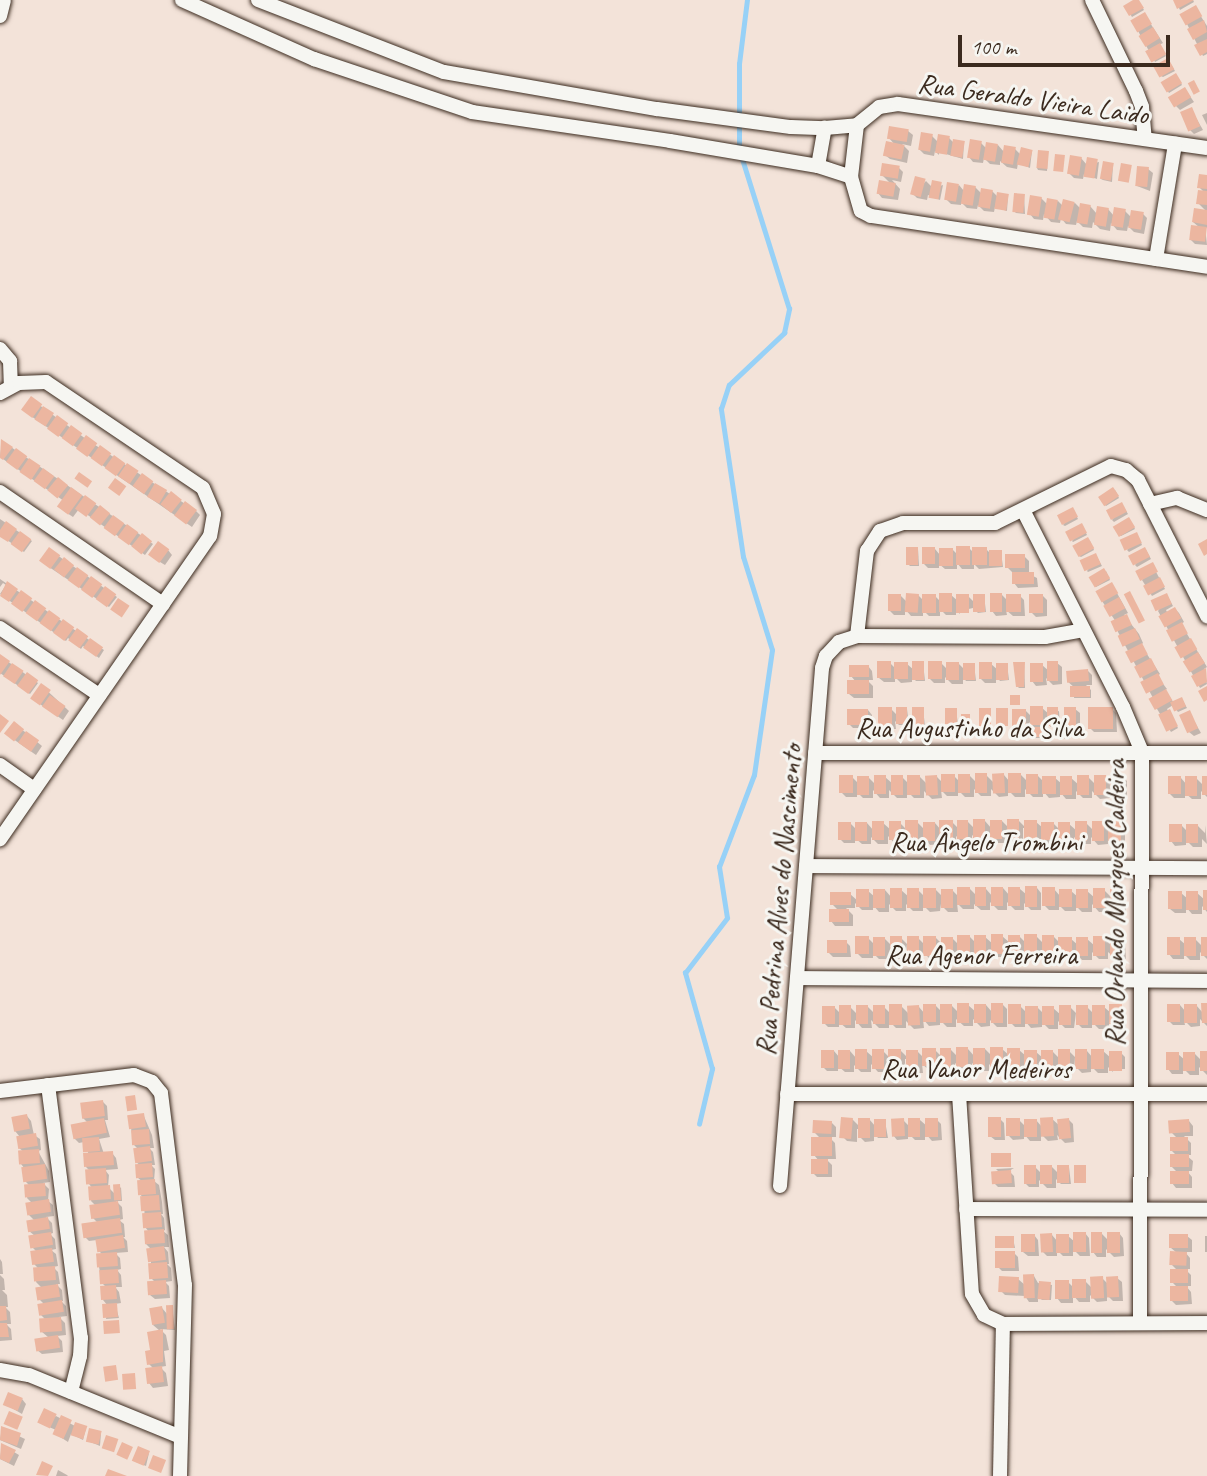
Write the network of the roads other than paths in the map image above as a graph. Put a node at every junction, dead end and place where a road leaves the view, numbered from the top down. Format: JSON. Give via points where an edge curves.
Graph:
{"nodes":[{"id":1,"x":4,"y":0,"type":"edge"},
{"id":2,"x":182,"y":0,"type":"edge"},
{"id":3,"x":258,"y":0,"type":"edge"},
{"id":4,"x":1092,"y":0,"type":"edge"},
{"id":5,"x":0,"y":16,"type":"edge"},
{"id":6,"x":858,"y":125,"type":"junction"},
{"id":7,"x":825,"y":128,"type":"junction"},
{"id":8,"x":1145,"y":139,"type":"junction"},
{"id":9,"x":1175,"y":144,"type":"junction"},
{"id":10,"x":1207,"y":148,"type":"edge"},
{"id":11,"x":818,"y":166,"type":"junction"},
{"id":12,"x":851,"y":177,"type":"junction"},
{"id":13,"x":1156,"y":259,"type":"junction"},
{"id":14,"x":1207,"y":267,"type":"edge"},
{"id":15,"x":0,"y":349,"type":"edge"},
{"id":16,"x":6,"y":389,"type":"edge"},
{"id":17,"x":0,"y":492,"type":"edge"},
{"id":18,"x":1150,"y":504,"type":"junction"},
{"id":19,"x":1023,"y":510,"type":"junction"},
{"id":20,"x":1207,"y":510,"type":"edge"},
{"id":21,"x":163,"y":604,"type":"junction"},
{"id":22,"x":1207,"y":617,"type":"edge"},
{"id":23,"x":0,"y":628,"type":"edge"},
{"id":24,"x":1083,"y":630,"type":"junction"},
{"id":25,"x":857,"y":636,"type":"junction"},
{"id":26,"x":99,"y":695,"type":"junction"},
{"id":27,"x":1142,"y":752,"type":"junction"},
{"id":28,"x":815,"y":753,"type":"junction"},
{"id":29,"x":1207,"y":753,"type":"edge"},
{"id":30,"x":0,"y":765,"type":"edge"},
{"id":31,"x":34,"y":789,"type":"junction"},
{"id":32,"x":0,"y":839,"type":"edge"},
{"id":33,"x":806,"y":866,"type":"junction"},
{"id":34,"x":1142,"y":868,"type":"junction"},
{"id":35,"x":1207,"y":868,"type":"edge"},
{"id":36,"x":797,"y":978,"type":"junction"},
{"id":37,"x":1141,"y":980,"type":"junction"},
{"id":38,"x":1207,"y":981,"type":"edge"},
{"id":39,"x":48,"y":1085,"type":"junction"},
{"id":40,"x":0,"y":1091,"type":"edge"},
{"id":41,"x":788,"y":1094,"type":"junction"},
{"id":42,"x":959,"y":1094,"type":"junction"},
{"id":43,"x":1141,"y":1094,"type":"junction"},
{"id":44,"x":1207,"y":1094,"type":"edge"},
{"id":45,"x":780,"y":1186,"type":"dead end"},
{"id":46,"x":966,"y":1209,"type":"junction"},
{"id":47,"x":1141,"y":1210,"type":"junction"},
{"id":48,"x":1207,"y":1210,"type":"edge"},
{"id":49,"x":1140,"y":1323,"type":"junction"},
{"id":50,"x":1207,"y":1323,"type":"edge"},
{"id":51,"x":1003,"y":1324,"type":"junction"},
{"id":52,"x":0,"y":1370,"type":"edge"},
{"id":53,"x":71,"y":1392,"type":"junction"},
{"id":54,"x":181,"y":1437,"type":"junction"},
{"id":55,"x":180,"y":1476,"type":"edge"},
{"id":56,"x":1000,"y":1476,"type":"edge"}],
"edges":[{"from":1,"to":5,"type":"street"},
{"from":2,"to":11,"type":"street","via":[[314,59],[472,112]]},
{"from":3,"to":7,"type":"street","via":[[444,72],[657,109]]},
{"from":4,"to":8,"type":"street","via":[[1136,91]]},
{"from":6,"to":7,"type":"street"},
{"from":6,"to":8,"type":"street","name":"Rua Geraldo Vieira Laido","via":[[879,107],[898,104]]},
{"from":6,"to":12,"type":"street"},
{"from":7,"to":11,"type":"street"},
{"from":8,"to":9,"type":"street","name":"Rua Geraldo Vieira Laido"},
{"from":9,"to":10,"type":"street","name":"Rua Geraldo Vieira Laido"},
{"from":9,"to":13,"type":"street"},
{"from":11,"to":12,"type":"street"},
{"from":12,"to":13,"type":"street","via":[[861,211],[876,218]]},
{"from":13,"to":14,"type":"street"},
{"from":15,"to":16,"type":"street","via":[[10,361]]},
{"from":16,"to":21,"type":"street","via":[[28,382],[46,383],[203,488],[211,500],[214,522],[210,536]]},
{"from":17,"to":21,"type":"street"},
{"from":18,"to":19,"type":"street","via":[[1131,472],[1111,466]]},
{"from":18,"to":20,"type":"street","via":[[1177,498]]},
{"from":18,"to":22,"type":"street"},
{"from":19,"to":24,"type":"street","name":"Rua Orlando Marques Caldeira"},
{"from":19,"to":25,"type":"street","via":[[995,523],[904,523],[880,531],[867,551]]},
{"from":21,"to":26,"type":"street"},
{"from":23,"to":26,"type":"street"},
{"from":24,"to":25,"type":"street","via":[[1045,637]]},
{"from":24,"to":27,"type":"street","name":"Rua Orlando Marques Caldeira"},
{"from":25,"to":28,"type":"street","name":"Rua Pedrina Alves do Nascimento","via":[[839,642],[824,662]]},
{"from":26,"to":31,"type":"street"},
{"from":27,"to":28,"type":"street","name":"Rua Augustinho da Silva"},
{"from":27,"to":29,"type":"street","name":"Rua Augustinho da Silva"},
{"from":27,"to":34,"type":"street","name":"Rua Orlando Marques Caldeira"},
{"from":28,"to":33,"type":"street","name":"Rua Pedrina Alves do Nascimento"},
{"from":30,"to":31,"type":"street"},
{"from":31,"to":32,"type":"street"},
{"from":33,"to":34,"type":"street","name":"Rua Ângelo Trombini"},
{"from":33,"to":36,"type":"street","name":"Rua Pedrina Alves do Nascimento"},
{"from":34,"to":35,"type":"street","name":"Rua Ângelo Trombini"},
{"from":34,"to":37,"type":"street","name":"Rua Orlando Marques Caldeira"},
{"from":36,"to":37,"type":"street","name":"Rua Agenor Ferreira"},
{"from":36,"to":41,"type":"street","name":"Rua Pedrina Alves do Nascimento"},
{"from":37,"to":38,"type":"street","name":"Rua Agenor Ferreira"},
{"from":37,"to":43,"type":"street","name":"Rua Orlando Marques Caldeira"},
{"from":39,"to":40,"type":"street"},
{"from":39,"to":53,"type":"street","via":[[81,1338]]},
{"from":39,"to":54,"type":"street","via":[[134,1075],[152,1082],[164,1102],[185,1285]]},
{"from":41,"to":42,"type":"street","name":"Rua Vanor Medeiros"},
{"from":41,"to":45,"type":"street","name":"Rua Pedrina Alves do Nascimento"},
{"from":42,"to":43,"type":"street","name":"Rua Vanor Medeiros"},
{"from":42,"to":46,"type":"street"},
{"from":43,"to":44,"type":"street","name":"Rua Vanor Medeiros"},
{"from":43,"to":47,"type":"street","name":"Rua Orlando Marques Caldeira"},
{"from":46,"to":47,"type":"street"},
{"from":46,"to":51,"type":"street","via":[[974,1300],[984,1315]]},
{"from":47,"to":48,"type":"street"},
{"from":47,"to":49,"type":"street","name":"Rua Orlando Marques Caldeira"},
{"from":49,"to":50,"type":"street"},
{"from":49,"to":51,"type":"street"},
{"from":51,"to":56,"type":"street"},
{"from":52,"to":53,"type":"street","via":[[29,1375]]},
{"from":53,"to":54,"type":"street"},
{"from":54,"to":55,"type":"street"}]}
